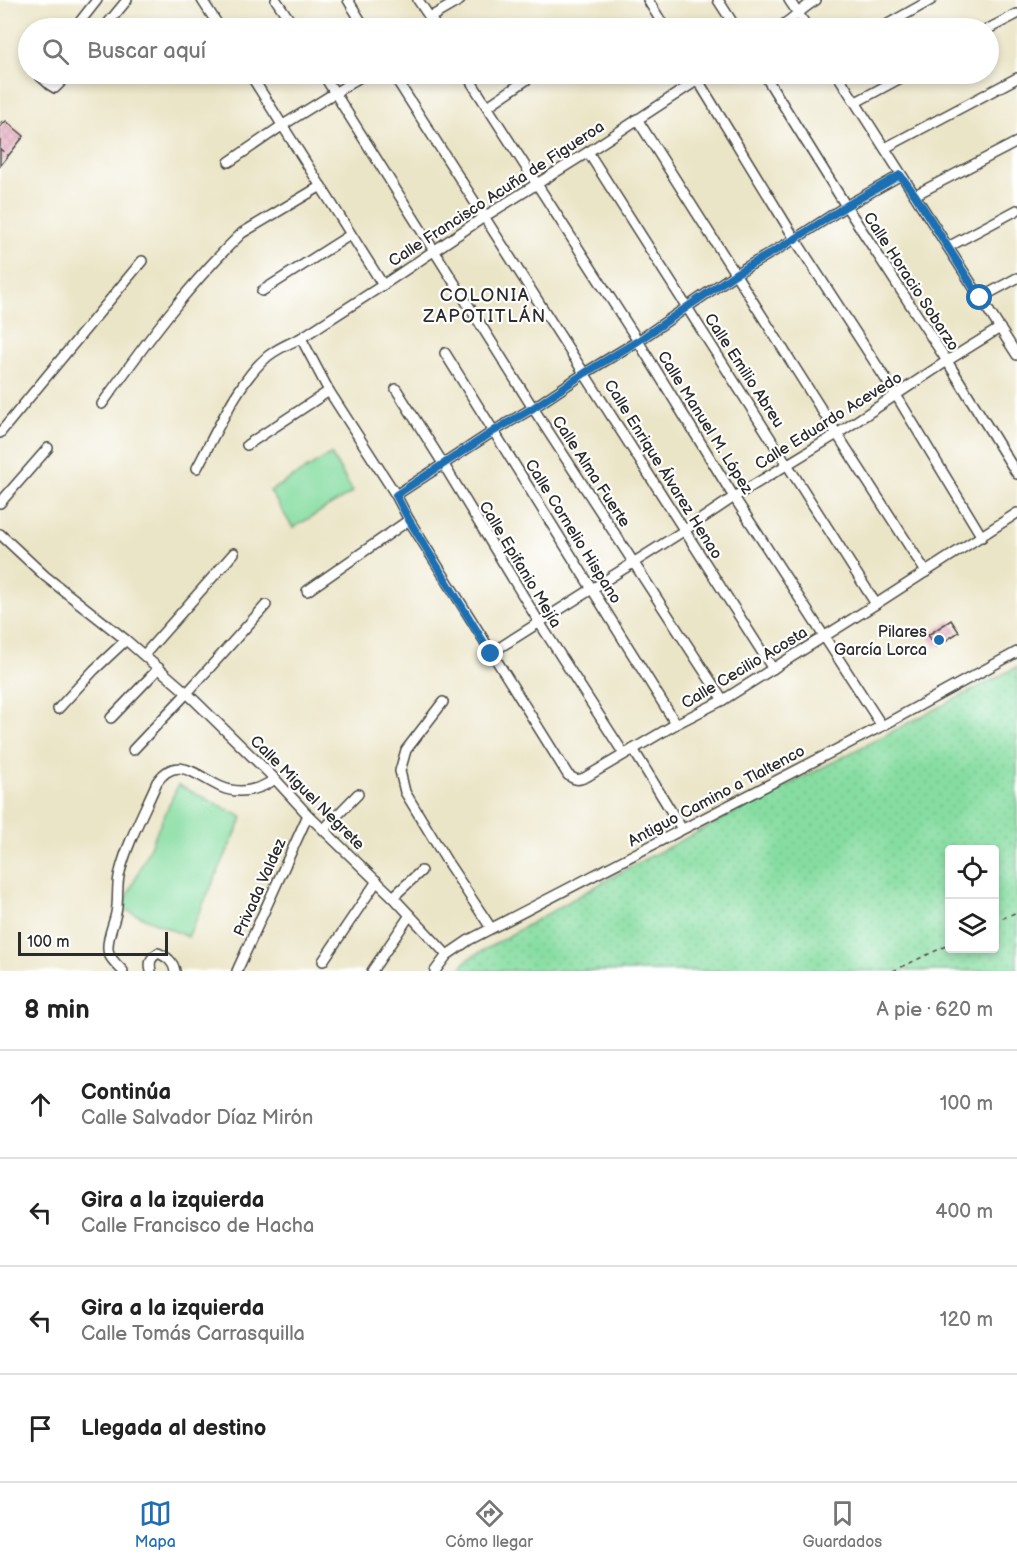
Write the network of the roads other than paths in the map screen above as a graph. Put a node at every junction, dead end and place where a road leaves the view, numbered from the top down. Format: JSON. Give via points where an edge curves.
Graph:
{"nodes":[{"id":1,"x":97,"y":0,"type":"edge"},
{"id":2,"x":127,"y":0,"type":"edge"},
{"id":3,"x":202,"y":0,"type":"edge"},
{"id":4,"x":276,"y":0,"type":"edge"},
{"id":5,"x":348,"y":0,"type":"edge"},
{"id":6,"x":418,"y":0,"type":"edge"},
{"id":7,"x":460,"y":0,"type":"edge"},
{"id":8,"x":648,"y":0,"type":"edge"},
{"id":9,"x":718,"y":0,"type":"edge"},
{"id":10,"x":789,"y":0,"type":"edge"},
{"id":11,"x":816,"y":0,"type":"edge"},
{"id":12,"x":931,"y":0,"type":"edge"},
{"id":13,"x":798,"y":13,"type":"junction"},
{"id":14,"x":1017,"y":14,"type":"edge"},
{"id":15,"x":83,"y":18,"type":"edge"},
{"id":16,"x":112,"y":18,"type":"edge"},
{"id":17,"x":214,"y":18,"type":"edge"},
{"id":18,"x":288,"y":18,"type":"edge"},
{"id":19,"x":359,"y":18,"type":"edge"},
{"id":20,"x":429,"y":18,"type":"joint"},
{"id":21,"x":659,"y":18,"type":"edge"},
{"id":22,"x":730,"y":18,"type":"edge"},
{"id":23,"x":792,"y":18,"type":"edge"},
{"id":24,"x":801,"y":18,"type":"edge"},
{"id":25,"x":899,"y":18,"type":"edge"},
{"id":26,"x":999,"y":23,"type":"edge"},
{"id":27,"x":1017,"y":78,"type":"edge"},
{"id":28,"x":256,"y":84,"type":"edge"},
{"id":29,"x":330,"y":84,"type":"edge"},
{"id":30,"x":348,"y":84,"type":"edge"},
{"id":31,"x":399,"y":84,"type":"edge"},
{"id":32,"x":473,"y":84,"type":"edge"},
{"id":33,"x":520,"y":84,"type":"edge"},
{"id":34,"x":686,"y":84,"type":"edge"},
{"id":35,"x":700,"y":84,"type":"edge"},
{"id":36,"x":770,"y":84,"type":"edge"},
{"id":37,"x":844,"y":84,"type":"edge"},
{"id":38,"x":889,"y":84,"type":"edge"},
{"id":39,"x":335,"y":92,"type":"junction"},
{"id":40,"x":856,"y":102,"type":"junction"},
{"id":41,"x":488,"y":106,"type":"junction"},
{"id":42,"x":637,"y":119,"type":"junction"},
{"id":43,"x":283,"y":125,"type":"junction"},
{"id":44,"x":1017,"y":142,"type":"edge"},
{"id":45,"x":885,"y":148,"type":"junction"},
{"id":46,"x":588,"y":152,"type":"junction"},
{"id":47,"x":229,"y":162,"type":"dead end"},
{"id":48,"x":900,"y":175,"type":"junction"},
{"id":49,"x":537,"y":183,"type":"junction"},
{"id":50,"x":321,"y":186,"type":"junction"},
{"id":51,"x":915,"y":195,"type":"junction"},
{"id":52,"x":846,"y":206,"type":"junction"},
{"id":53,"x":1017,"y":210,"type":"edge"},
{"id":54,"x":484,"y":216,"type":"junction"},
{"id":55,"x":350,"y":235,"type":"junction"},
{"id":56,"x":795,"y":239,"type":"junction"},
{"id":57,"x":948,"y":247,"type":"junction"},
{"id":58,"x":434,"y":250,"type":"junction"},
{"id":59,"x":142,"y":261,"type":"dead end"},
{"id":60,"x":735,"y":274,"type":"junction"},
{"id":61,"x":1017,"y":278,"type":"edge"},
{"id":62,"x":383,"y":285,"type":"junction"},
{"id":63,"x":262,"y":291,"type":"dead end"},
{"id":64,"x":980,"y":298,"type":"junction"},
{"id":65,"x":688,"y":308,"type":"junction"},
{"id":66,"x":1000,"y":328,"type":"junction"},
{"id":67,"x":301,"y":338,"type":"junction"},
{"id":68,"x":638,"y":341,"type":"junction"},
{"id":69,"x":1016,"y":349,"type":"edge"},
{"id":70,"x":445,"y":353,"type":"dead end"},
{"id":71,"x":947,"y":361,"type":"junction"},
{"id":72,"x":585,"y":373,"type":"junction"},
{"id":73,"x":396,"y":389,"type":"dead end"},
{"id":74,"x":329,"y":391,"type":"junction"},
{"id":75,"x":896,"y":395,"type":"junction"},
{"id":76,"x":102,"y":404,"type":"dead end"},
{"id":77,"x":533,"y":408,"type":"junction"},
{"id":78,"x":494,"y":431,"type":"junction"},
{"id":79,"x":0,"y":433,"type":"edge"},
{"id":80,"x":837,"y":434,"type":"junction"},
{"id":81,"x":248,"y":445,"type":"dead end"},
{"id":82,"x":48,"y":448,"type":"dead end"},
{"id":83,"x":787,"y":464,"type":"junction"},
{"id":84,"x":444,"y":465,"type":"junction"},
{"id":85,"x":197,"y":468,"type":"dead end"},
{"id":86,"x":1017,"y":474,"type":"edge"},
{"id":87,"x":396,"y":495,"type":"junction"},
{"id":88,"x":734,"y":497,"type":"junction"},
{"id":89,"x":0,"y":503,"type":"edge"},
{"id":90,"x":1017,"y":513,"type":"edge"},
{"id":91,"x":409,"y":520,"type":"junction"},
{"id":92,"x":685,"y":530,"type":"junction"},
{"id":93,"x":0,"y":534,"type":"edge"},
{"id":94,"x":982,"y":537,"type":"junction"},
{"id":95,"x":234,"y":553,"type":"dead end"},
{"id":96,"x":634,"y":562,"type":"junction"},
{"id":97,"x":926,"y":572,"type":"junction"},
{"id":98,"x":592,"y":588,"type":"junction"},
{"id":99,"x":307,"y":591,"type":"dead end"},
{"id":100,"x":876,"y":604,"type":"junction"},
{"id":101,"x":266,"y":605,"type":"dead end"},
{"id":102,"x":539,"y":622,"type":"junction"},
{"id":103,"x":825,"y":636,"type":"junction"},
{"id":104,"x":126,"y":640,"type":"junction"},
{"id":105,"x":1017,"y":652,"type":"edge"},
{"id":106,"x":491,"y":654,"type":"junction"},
{"id":107,"x":144,"y":655,"type":"junction"},
{"id":108,"x":159,"y":668,"type":"junction"},
{"id":109,"x":773,"y":669,"type":"junction"},
{"id":110,"x":187,"y":693,"type":"junction"},
{"id":111,"x":723,"y":700,"type":"junction"},
{"id":112,"x":444,"y":702,"type":"dead end"},
{"id":113,"x":58,"y":709,"type":"dead end"},
{"id":114,"x":111,"y":718,"type":"dead end"},
{"id":115,"x":676,"y":724,"type":"junction"},
{"id":116,"x":882,"y":726,"type":"junction"},
{"id":117,"x":133,"y":750,"type":"dead end"},
{"id":118,"x":628,"y":752,"type":"junction"},
{"id":119,"x":275,"y":779,"type":"junction"},
{"id":120,"x":358,"y":794,"type":"dead end"},
{"id":121,"x":308,"y":815,"type":"junction"},
{"id":122,"x":682,"y":829,"type":"junction"},
{"id":123,"x":324,"y":830,"type":"junction"},
{"id":124,"x":421,"y":871,"type":"dead end"},
{"id":125,"x":377,"y":882,"type":"junction"},
{"id":126,"x":393,"y":897,"type":"junction"},
{"id":127,"x":410,"y":915,"type":"junction"},
{"id":128,"x":491,"y":928,"type":"junction"},
{"id":129,"x":447,"y":956,"type":"junction"},
{"id":130,"x":323,"y":961,"type":"dead end"},
{"id":131,"x":123,"y":971,"type":"edge"},
{"id":132,"x":151,"y":971,"type":"edge"},
{"id":133,"x":175,"y":971,"type":"edge"},
{"id":134,"x":237,"y":971,"type":"edge"},
{"id":135,"x":372,"y":971,"type":"edge"},
{"id":136,"x":435,"y":971,"type":"edge"}],
"edges":[{"from":1,"to":15,"type":"street"},
{"from":2,"to":16,"type":"street"},
{"from":3,"to":17,"type":"street"},
{"from":4,"to":18,"type":"street"},
{"from":5,"to":19,"type":"street"},
{"from":6,"to":20,"type":"street"},
{"from":7,"to":20,"type":"street"},
{"from":8,"to":21,"type":"street"},
{"from":9,"to":22,"type":"street"},
{"from":10,"to":13,"type":"street"},
{"from":11,"to":13,"type":"street"},
{"from":12,"to":25,"type":"street"},
{"from":13,"to":23,"type":"street"},
{"from":13,"to":24,"type":"street"},
{"from":14,"to":26,"type":"street"},
{"from":27,"to":45,"type":"street"},
{"from":28,"to":43,"type":"street"},
{"from":29,"to":39,"type":"street","name":"Calle Alma Fuerte"},
{"from":30,"to":39,"type":"street"},
{"from":31,"to":54,"type":"street","name":"Calle Enrique Álvarez Henao"},
{"from":32,"to":41,"type":"street","name":"Calle Manuel M. López"},
{"from":33,"to":41,"type":"street"},
{"from":34,"to":42,"type":"street","name":"Calle Francisco Acuña de Figueroa"},
{"from":35,"to":56,"type":"street"},
{"from":36,"to":52,"type":"street","name":"Calle Horacio Sobarzo"},
{"from":37,"to":40,"type":"street"},
{"from":38,"to":40,"type":"street"},
{"from":39,"to":43,"type":"street"},
{"from":39,"to":58,"type":"street","name":"Calle Alma Fuerte"},
{"from":40,"to":45,"type":"street"},
{"from":41,"to":49,"type":"street","name":"Calle Manuel M. López"},
{"from":42,"to":46,"type":"street","name":"Calle Francisco Acuña de Figueroa"},
{"from":42,"to":60,"type":"street"},
{"from":43,"to":47,"type":"street"},
{"from":43,"to":50,"type":"street"},
{"from":44,"to":51,"type":"street"},
{"from":45,"to":48,"type":"street"},
{"from":46,"to":49,"type":"street","name":"Calle Francisco Acuña de Figueroa"},
{"from":46,"to":65,"type":"street","name":"Calle Emilio Abreu"},
{"from":48,"to":51,"type":"street"},
{"from":48,"to":52,"type":"street"},
{"from":49,"to":54,"type":"street","name":"Calle Francisco Acuña de Figueroa"},
{"from":49,"to":68,"type":"street","name":"Calle Manuel M. López"},
{"from":50,"to":55,"type":"street"},
{"from":50,"to":76,"type":"street","via":[[233,241],[207,268]]},
{"from":51,"to":57,"type":"street"},
{"from":52,"to":56,"type":"street"},
{"from":52,"to":71,"type":"street","name":"Calle Horacio Sobarzo"},
{"from":53,"to":57,"type":"street"},
{"from":54,"to":58,"type":"street","name":"Calle Francisco Acuña de Figueroa"},
{"from":54,"to":72,"type":"street","name":"Calle Enrique Álvarez Henao"},
{"from":55,"to":62,"type":"street"},
{"from":55,"to":63,"type":"street"},
{"from":56,"to":60,"type":"street"},
{"from":56,"to":75,"type":"street"},
{"from":57,"to":64,"type":"street"},
{"from":58,"to":62,"type":"street","name":"Calle Francisco Acuña de Figueroa"},
{"from":58,"to":77,"type":"street","name":"Calle Alma Fuerte"},
{"from":59,"to":79,"type":"street"},
{"from":60,"to":65,"type":"street"},
{"from":60,"to":80,"type":"street"},
{"from":61,"to":64,"type":"street"},
{"from":62,"to":67,"type":"street","name":"Calle Francisco Acuña de Figueroa"},
{"from":64,"to":66,"type":"street"},
{"from":65,"to":68,"type":"street"},
{"from":65,"to":83,"type":"street","name":"Calle Emilio Abreu"},
{"from":66,"to":69,"type":"street"},
{"from":66,"to":71,"type":"street","name":"Calle Eduardo Acevedo"},
{"from":67,"to":74,"type":"street"},
{"from":67,"to":85,"type":"street","name":"Calle Francisco Acuña de Figueroa","via":[[269,355],[247,378]]},
{"from":68,"to":72,"type":"street"},
{"from":68,"to":88,"type":"street","name":"Calle Manuel M. López"},
{"from":70,"to":78,"type":"street","name":"Calle Cornelio Hispano"},
{"from":71,"to":75,"type":"street","name":"Calle Eduardo Acevedo"},
{"from":71,"to":86,"type":"street","name":"Calle Horacio Sobarzo"},
{"from":72,"to":77,"type":"street"},
{"from":72,"to":92,"type":"street","name":"Calle Enrique Álvarez Henao"},
{"from":73,"to":84,"type":"street","name":"Calle Epifanio Mejía"},
{"from":74,"to":81,"type":"street"},
{"from":74,"to":87,"type":"street"},
{"from":75,"to":80,"type":"street","name":"Calle Eduardo Acevedo"},
{"from":75,"to":94,"type":"street"},
{"from":77,"to":78,"type":"street"},
{"from":77,"to":96,"type":"street","name":"Calle Alma Fuerte"},
{"from":78,"to":84,"type":"street"},
{"from":78,"to":98,"type":"street","name":"Calle Cornelio Hispano"},
{"from":80,"to":83,"type":"street","name":"Calle Eduardo Acevedo"},
{"from":80,"to":97,"type":"street"},
{"from":82,"to":89,"type":"street"},
{"from":83,"to":88,"type":"street","name":"Calle Eduardo Acevedo"},
{"from":83,"to":100,"type":"street","name":"Calle Emilio Abreu"},
{"from":84,"to":87,"type":"street"},
{"from":84,"to":102,"type":"street","name":"Calle Epifanio Mejía"},
{"from":87,"to":91,"type":"street"},
{"from":88,"to":92,"type":"street","name":"Calle Eduardo Acevedo"},
{"from":88,"to":103,"type":"street","name":"Calle Manuel M. López"},
{"from":90,"to":94,"type":"street","name":"Calle Cecilio Acosta"},
{"from":91,"to":99,"type":"street"},
{"from":91,"to":106,"type":"street"},
{"from":92,"to":96,"type":"street","name":"Calle Eduardo Acevedo"},
{"from":92,"to":109,"type":"street","name":"Calle Enrique Álvarez Henao"},
{"from":93,"to":104,"type":"street","name":"Calle Miguel Negrete","via":[[45,576]]},
{"from":94,"to":97,"type":"street","name":"Calle Cecilio Acosta"},
{"from":95,"to":107,"type":"street"},
{"from":96,"to":98,"type":"street","name":"Calle Eduardo Acevedo"},
{"from":96,"to":111,"type":"street","name":"Calle Alma Fuerte"},
{"from":97,"to":100,"type":"street","name":"Calle Cecilio Acosta"},
{"from":98,"to":102,"type":"street","name":"Calle Eduardo Acevedo"},
{"from":98,"to":115,"type":"street","name":"Calle Cornelio Hispano"},
{"from":100,"to":103,"type":"street","name":"Calle Cecilio Acosta"},
{"from":101,"to":110,"type":"street"},
{"from":102,"to":106,"type":"street","name":"Calle Eduardo Acevedo"},
{"from":102,"to":118,"type":"street","name":"Calle Epifanio Mejía"},
{"from":103,"to":109,"type":"street","name":"Calle Cecilio Acosta"},
{"from":103,"to":116,"type":"street","name":"Calle Manuel M. López"},
{"from":104,"to":107,"type":"street","name":"Calle Miguel Negrete"},
{"from":104,"to":113,"type":"street"},
{"from":105,"to":116,"type":"street","name":"Antiguo Camino a Tlaltenco"},
{"from":106,"to":118,"type":"street","name":"Calle Cecilio Acosta","via":[[574,780]]},
{"from":107,"to":108,"type":"street","name":"Calle Miguel Negrete"},
{"from":108,"to":110,"type":"street","name":"Calle Miguel Negrete"},
{"from":108,"to":114,"type":"street"},
{"from":109,"to":111,"type":"street","name":"Calle Cecilio Acosta"},
{"from":110,"to":117,"type":"street"},
{"from":110,"to":119,"type":"street","name":"Calle Miguel Negrete"},
{"from":111,"to":115,"type":"street","name":"Calle Cecilio Acosta"},
{"from":112,"to":128,"type":"street","via":[[406,750],[400,771],[405,792]]},
{"from":115,"to":118,"type":"street","name":"Calle Cecilio Acosta"},
{"from":116,"to":122,"type":"street","name":"Antiguo Camino a Tlaltenco"},
{"from":118,"to":122,"type":"street","name":"Calle Epifanio Mejía"},
{"from":119,"to":121,"type":"street","name":"Calle Miguel Negrete"},
{"from":119,"to":131,"type":"street","via":[[241,791],[221,787],[180,768],[161,776],[119,874],[119,895],[107,950]]},
{"from":120,"to":123,"type":"street"},
{"from":121,"to":123,"type":"street","name":"Calle Miguel Negrete"},
{"from":121,"to":134,"type":"street","name":"Privada Valdez"},
{"from":122,"to":128,"type":"street","name":"Antiguo Camino a Tlaltenco"},
{"from":123,"to":125,"type":"street","name":"Calle Miguel Negrete"},
{"from":124,"to":126,"type":"street"},
{"from":125,"to":126,"type":"street","name":"Calle Miguel Negrete"},
{"from":125,"to":130,"type":"street"},
{"from":126,"to":127,"type":"street","name":"Calle Miguel Negrete"},
{"from":127,"to":129,"type":"street","name":"Calle Miguel Negrete"},
{"from":127,"to":135,"type":"street"},
{"from":128,"to":129,"type":"street","name":"Antiguo Camino a Tlaltenco"},
{"from":129,"to":136,"type":"street","name":"Antiguo Camino a Tlaltenco"},
{"from":132,"to":133,"type":"street","via":[[152,956],[158,953],[174,964]]}]}
